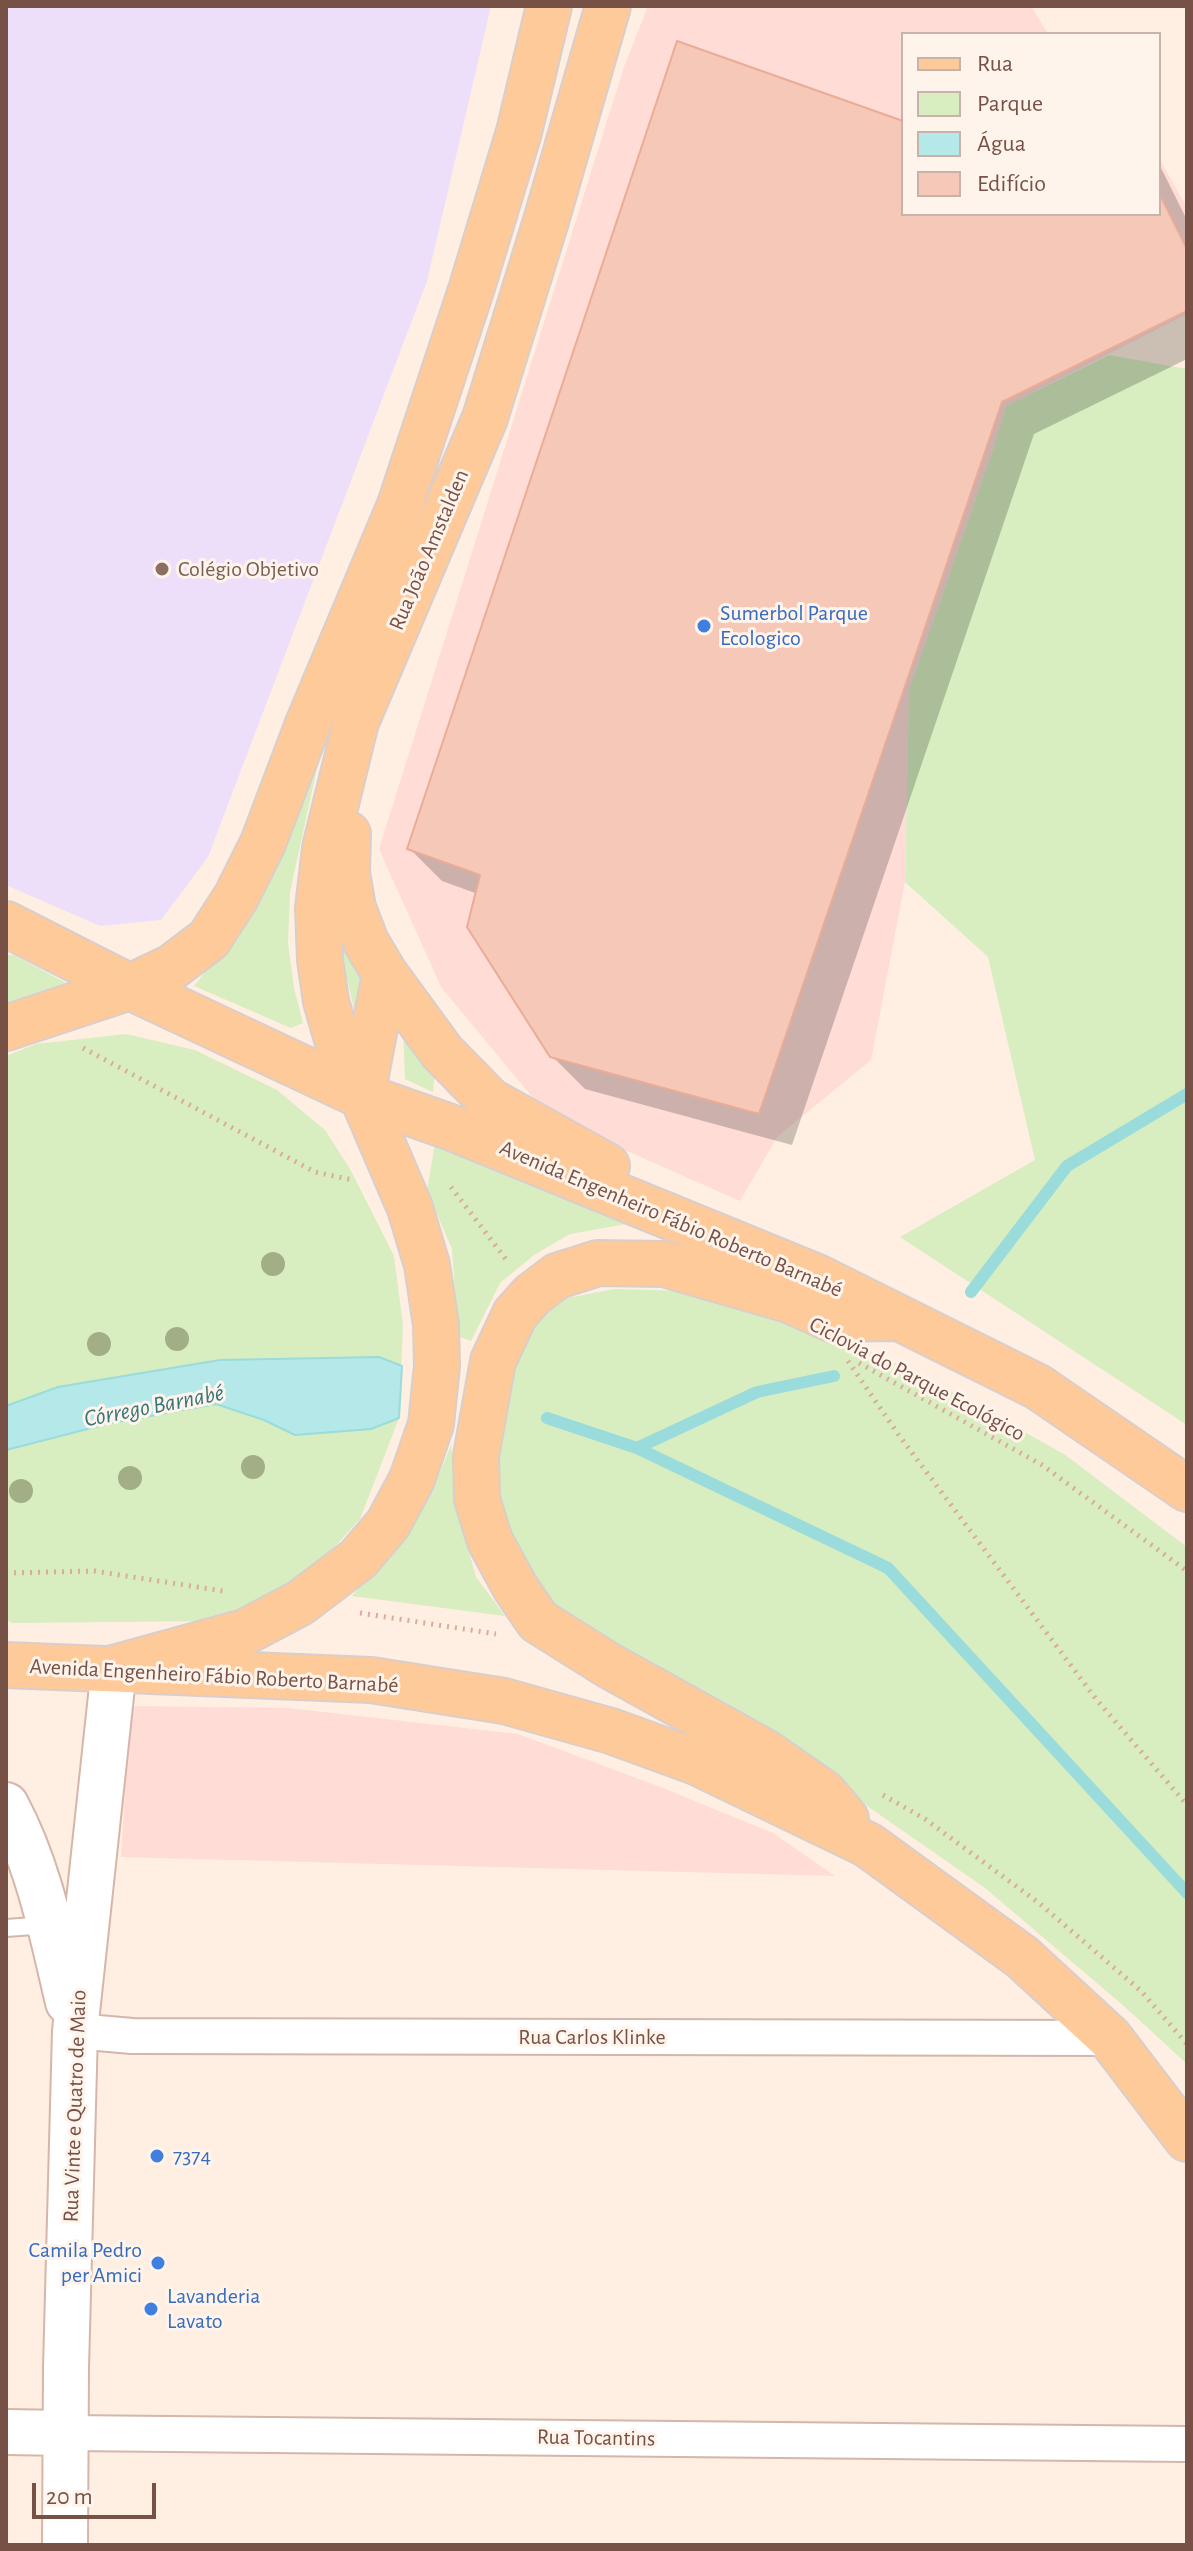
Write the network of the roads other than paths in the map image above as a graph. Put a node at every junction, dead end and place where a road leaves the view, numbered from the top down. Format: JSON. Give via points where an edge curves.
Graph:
{"nodes":[{"id":1,"x":549,"y":6,"type":"edge"},
{"id":2,"x":608,"y":6,"type":"edge"},
{"id":3,"x":356,"y":722,"type":"junction"},
{"id":4,"x":16,"y":934,"type":"edge"},
{"id":5,"x":385,"y":974,"type":"junction"},
{"id":6,"x":130,"y":987,"type":"junction"},
{"id":7,"x":6,"y":1028,"type":"edge"},
{"id":8,"x":362,"y":1096,"type":"junction"},
{"id":9,"x":667,"y":1216,"type":"junction"},
{"id":10,"x":901,"y":1317,"type":"junction"},
{"id":11,"x":1187,"y":1489,"type":"edge"},
{"id":12,"x":6,"y":1665,"type":"edge"},
{"id":13,"x":114,"y":1668,"type":"junction"},
{"id":14,"x":11,"y":1821,"type":"edge"},
{"id":15,"x":868,"y":1845,"type":"junction"},
{"id":16,"x":49,"y":1925,"type":"junction"},
{"id":17,"x":6,"y":1928,"type":"edge"},
{"id":18,"x":75,"y":2031,"type":"junction"},
{"id":19,"x":1110,"y":2038,"type":"junction"},
{"id":20,"x":1187,"y":2139,"type":"edge"},
{"id":21,"x":6,"y":2432,"type":"edge"},
{"id":22,"x":67,"y":2433,"type":"junction"},
{"id":23,"x":1187,"y":2444,"type":"edge"},
{"id":24,"x":65,"y":2545,"type":"edge"}],
"edges":[{"from":1,"to":6,"type":"main road","name":"Rua João Amstalden","via":[[515,146],[400,505],[263,843],[209,939],[172,967]]},
{"from":2,"to":3,"type":"main road","name":"Rua João Amstalden","via":[[485,418]]},
{"from":3,"to":5,"type":"main road","via":[[347,873],[353,908]]},
{"from":3,"to":8,"type":"main road","name":"Rua João Amstalden","via":[[325,848],[318,908],[326,1001],[340,1050]]},
{"from":4,"to":6,"type":"main road","name":"Avenida Engenheiro Fábio Roberto Barnabé"},
{"from":5,"to":8,"type":"main road"},
{"from":5,"to":9,"type":"main road","via":[[442,1052],[490,1101],[618,1172]]},
{"from":6,"to":7,"type":"main road","name":"Rua João Amstalden"},
{"from":6,"to":8,"type":"main road","name":"Avenida Engenheiro Fábio Roberto Barnabé"},
{"from":8,"to":9,"type":"main road","name":"Avenida Engenheiro Fábio Roberto Barnabé"},
{"from":8,"to":13,"type":"main road","name":"Rua João Amstalden","via":[[410,1208],[427,1265],[436,1325],[431,1424],[412,1479],[388,1524],[358,1559],[300,1603],[245,1632]]},
{"from":9,"to":10,"type":"main road","name":"Avenida Engenheiro Fábio Roberto Barnabé"},
{"from":10,"to":11,"type":"main road","name":"Avenida Engenheiro Fábio Roberto Barnabé","via":[[1038,1387]]},
{"from":10,"to":15,"type":"main road","via":[[831,1319],[789,1300],[664,1264],[598,1263],[557,1276],[515,1314],[493,1361],[476,1456],[477,1499],[490,1541],[538,1621],[776,1760],[824,1793]]},
{"from":12,"to":13,"type":"main road","name":"Avenida Engenheiro Fábio Roberto Barnabé"},
{"from":13,"to":15,"type":"main road","name":"Avenida Engenheiro Fábio Roberto Barnabé","via":[[371,1680],[504,1701],[696,1762]]},
{"from":13,"to":18,"type":"street","name":"Rua Vinte e Quatro de Maio"},
{"from":14,"to":16,"type":"street","via":[[40,1887]]},
{"from":15,"to":19,"type":"main road","name":"Avenida Engenheiro Fábio Roberto Barnabé","via":[[1022,1957]]},
{"from":16,"to":17,"type":"lane"},
{"from":16,"to":18,"type":"street"},
{"from":18,"to":19,"type":"street","name":"Rua Carlos Klinke","via":[[132,2036]]},
{"from":18,"to":22,"type":"street","name":"Rua Vinte e Quatro de Maio"},
{"from":19,"to":20,"type":"main road","name":"Avenida Engenheiro Fábio Roberto Barnabé"},
{"from":21,"to":22,"type":"street","name":"Rua Tocantins"},
{"from":22,"to":23,"type":"street","name":"Rua Tocantins"},
{"from":22,"to":24,"type":"street","name":"Rua Vinte e Quatro de Maio"}]}
